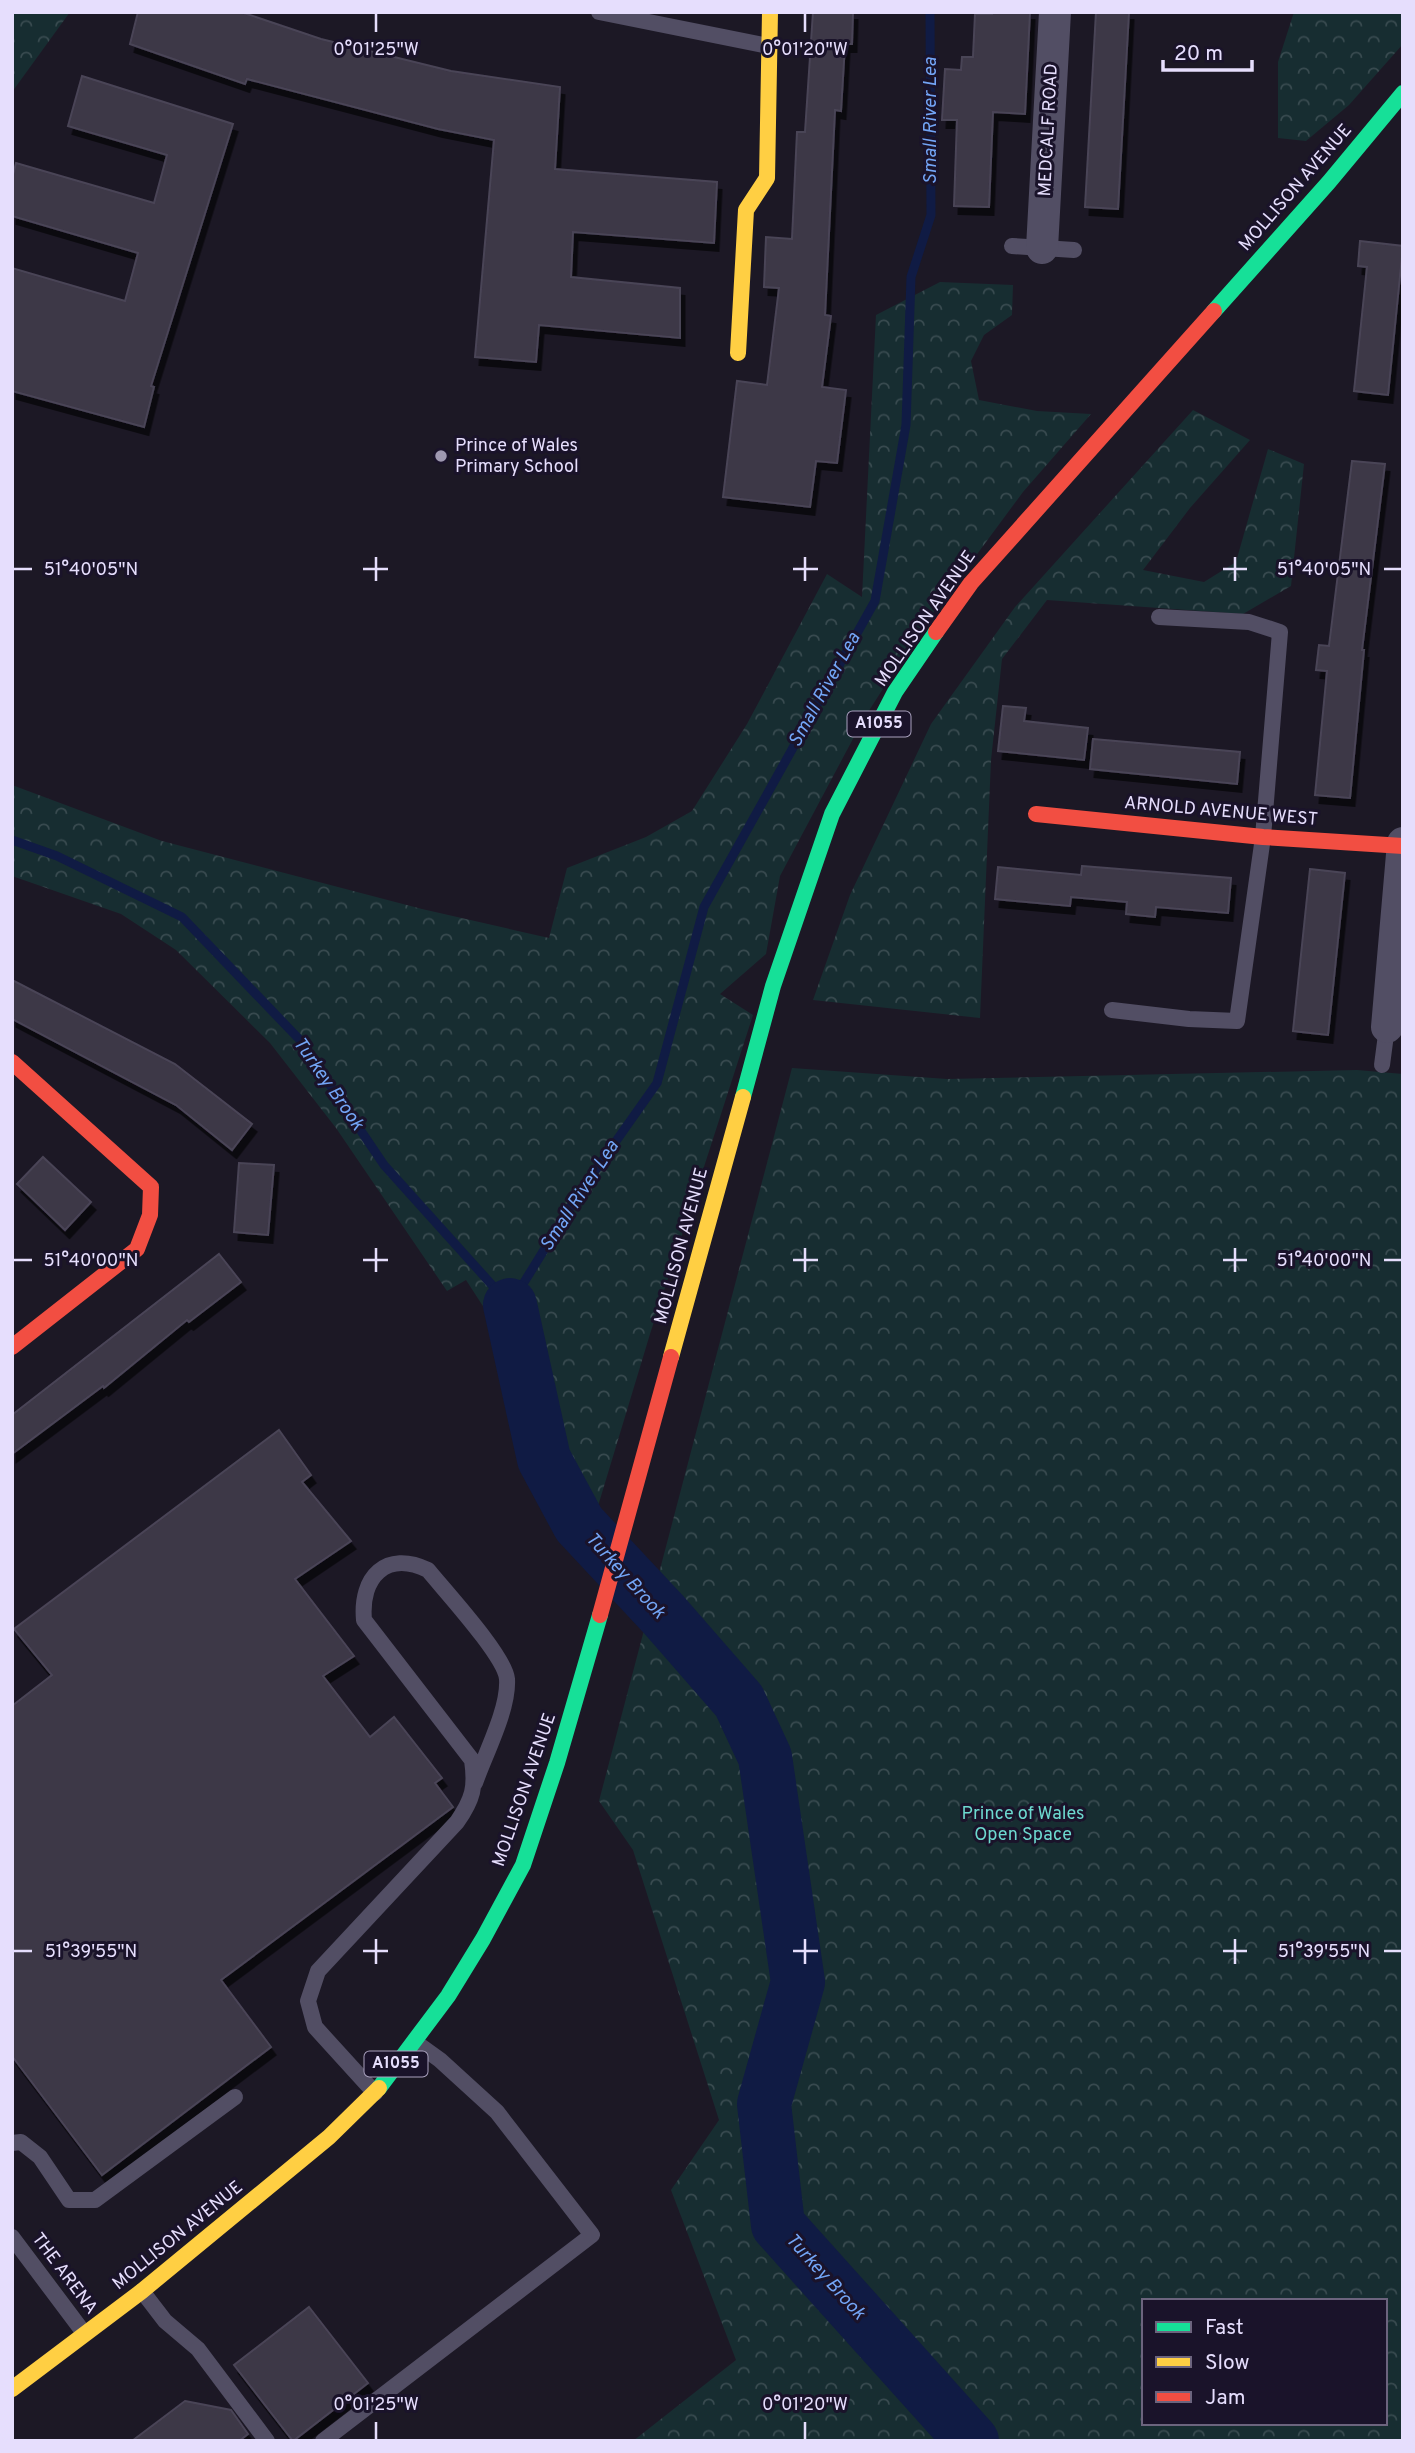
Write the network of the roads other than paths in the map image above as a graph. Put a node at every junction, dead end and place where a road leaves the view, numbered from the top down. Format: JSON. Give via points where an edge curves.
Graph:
{"nodes":[{"id":1,"x":599,"y":12,"type":"edge"},
{"id":2,"x":770,"y":12,"type":"edge"},
{"id":3,"x":1055,"y":12,"type":"edge"},
{"id":4,"x":768,"y":46,"type":"junction"},
{"id":5,"x":1403,"y":93,"type":"edge"},
{"id":6,"x":1027,"y":247,"type":"joint"},
{"id":7,"x":1074,"y":250,"type":"dead end"},
{"id":8,"x":738,"y":353,"type":"dead end"},
{"id":9,"x":1159,"y":617,"type":"dead end"},
{"id":10,"x":1036,"y":814,"type":"dead end"},
{"id":11,"x":1263,"y":836,"type":"junction"},
{"id":12,"x":1403,"y":845,"type":"edge"},
{"id":13,"x":1112,"y":1010,"type":"dead end"},
{"id":14,"x":1387,"y":1027,"type":"joint"},
{"id":15,"x":12,"y":1062,"type":"edge"},
{"id":16,"x":1382,"y":1065,"type":"dead end"},
{"id":17,"x":12,"y":1347,"type":"edge"},
{"id":18,"x":475,"y":1783,"type":"junction"},
{"id":19,"x":415,"y":2042,"type":"junction"},
{"id":20,"x":374,"y":2093,"type":"junction"},
{"id":21,"x":235,"y":2097,"type":"dead end"},
{"id":22,"x":12,"y":2143,"type":"edge"},
{"id":23,"x":12,"y":2237,"type":"edge"},
{"id":24,"x":142,"y":2291,"type":"junction"},
{"id":25,"x":84,"y":2333,"type":"junction"},
{"id":26,"x":12,"y":2389,"type":"edge"},
{"id":27,"x":267,"y":2441,"type":"edge"},
{"id":28,"x":323,"y":2441,"type":"edge"}],
"edges":[{"from":1,"to":4,"type":"lane"},
{"from":2,"to":4,"type":"main road"},
{"from":3,"to":6,"type":"street","name":"MEDCALF ROAD"},
{"from":4,"to":8,"type":"main road","via":[[767,178],[746,210]]},
{"from":5,"to":19,"type":"main road","name":"MOLLISON AVENUE","number":"A1055","via":[[971,583],[895,692],[832,814],[773,986],[631,1505],[523,1865],[448,1996]]},
{"from":6,"to":7,"type":"lane"},
{"from":9,"to":11,"type":"lane","via":[[1249,622],[1280,632]]},
{"from":10,"to":11,"type":"main road","name":"ARNOLD AVENUE WEST"},
{"from":11,"to":12,"type":"main road","name":"ARNOLD AVENUE WEST"},
{"from":11,"to":13,"type":"lane","via":[[1237,1021]]},
{"from":12,"to":14,"type":"street"},
{"from":14,"to":16,"type":"lane"},
{"from":15,"to":17,"type":"main road","via":[[151,1187],[150,1215],[136,1249]]},
{"from":18,"to":18,"type":"lane","via":[[472,1760],[364,1620],[362,1601],[381,1569],[413,1563],[428,1570],[499,1659],[507,1678],[505,1700]]},
{"from":18,"to":20,"type":"lane","via":[[469,1806],[457,1822],[318,1971],[308,2001],[315,2027]]},
{"from":19,"to":20,"type":"main road","name":"MOLLISON AVENUE","number":"A1055"},
{"from":19,"to":28,"type":"lane","via":[[497,2112],[592,2235]]},
{"from":20,"to":24,"type":"main road","name":"MOLLISON AVENUE","number":"A1055","via":[[329,2137]]},
{"from":21,"to":22,"type":"lane","via":[[95,2200],[69,2200],[40,2157],[21,2142]]},
{"from":23,"to":25,"type":"lane","name":"THE ARENA"},
{"from":24,"to":25,"type":"main road","name":"MOLLISON AVENUE","number":"A1055"},
{"from":24,"to":27,"type":"lane","via":[[165,2321],[198,2349]]},
{"from":25,"to":26,"type":"main road","name":"MOLLISON AVENUE","number":"A1055"}]}
